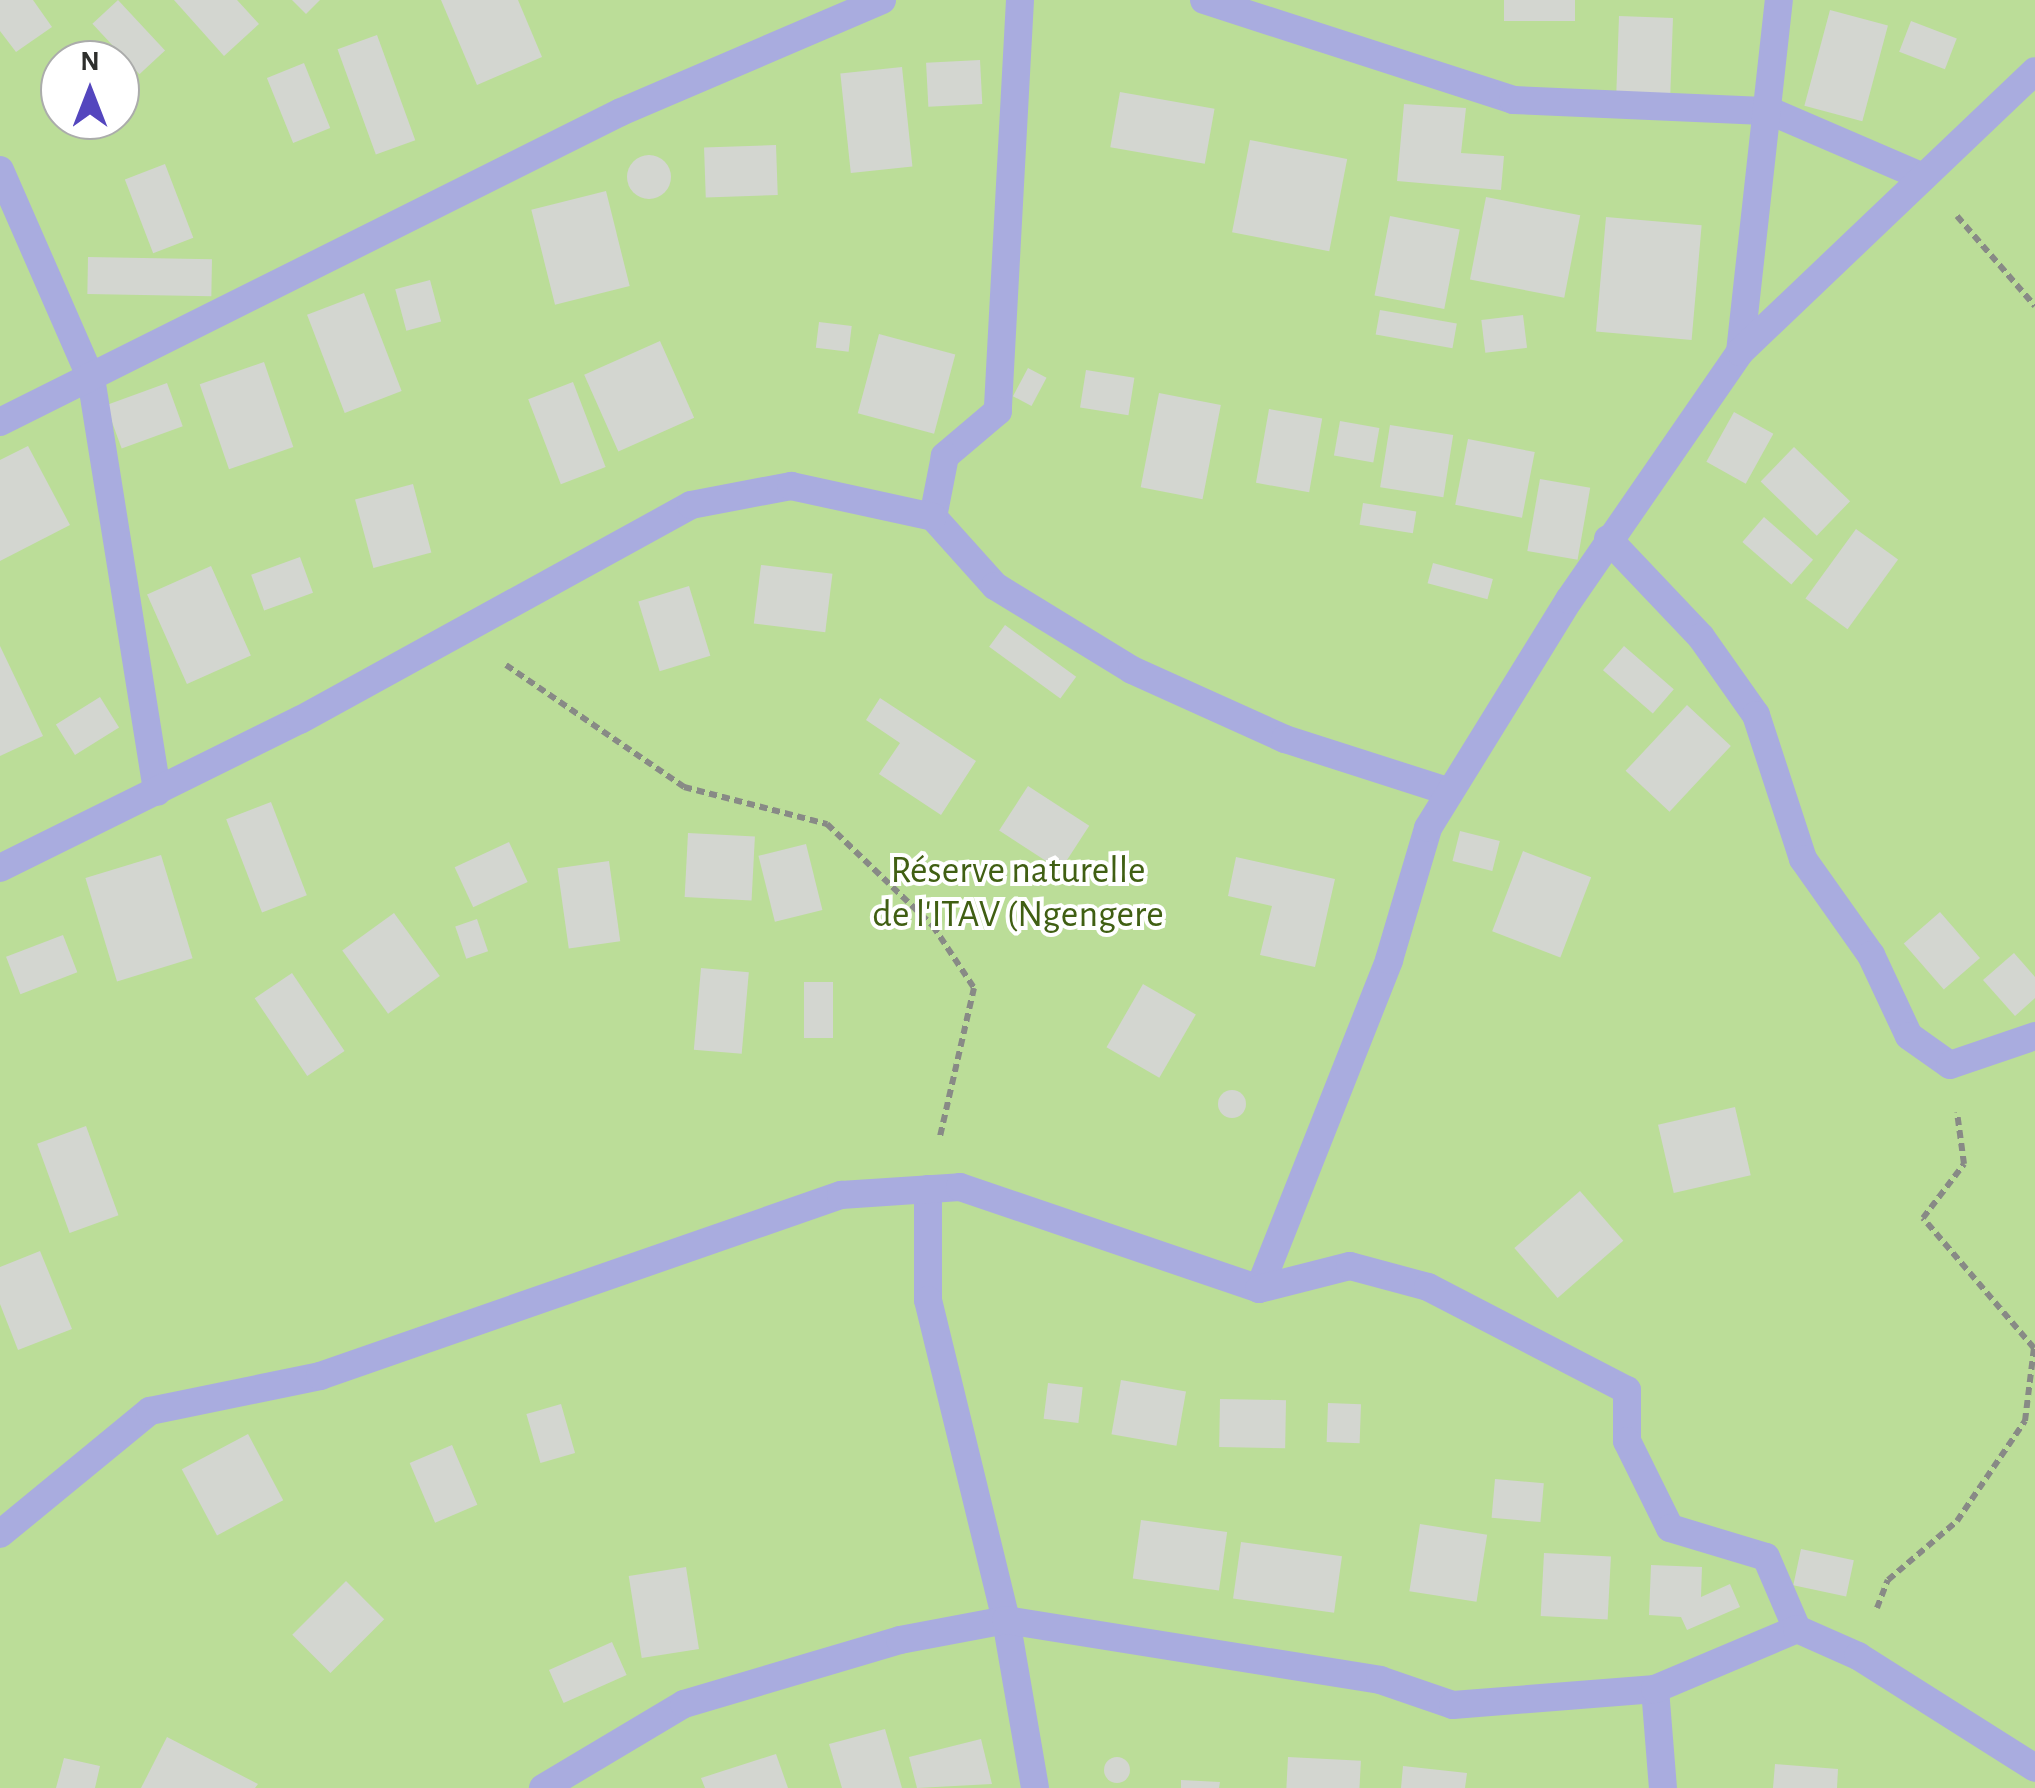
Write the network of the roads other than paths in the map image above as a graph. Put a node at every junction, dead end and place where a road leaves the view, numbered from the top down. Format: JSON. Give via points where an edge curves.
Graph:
{"nodes":[{"id":1,"x":882,"y":0,"type":"edge"},
{"id":2,"x":1020,"y":0,"type":"edge"},
{"id":3,"x":1204,"y":0,"type":"edge"},
{"id":4,"x":1780,"y":0,"type":"edge"},
{"id":5,"x":2035,"y":71,"type":"edge"},
{"id":6,"x":1770,"y":111,"type":"junction"},
{"id":7,"x":0,"y":170,"type":"edge"},
{"id":8,"x":1923,"y":177,"type":"junction"},
{"id":9,"x":1740,"y":352,"type":"junction"},
{"id":10,"x":91,"y":378,"type":"junction"},
{"id":11,"x":0,"y":422,"type":"edge"},
{"id":12,"x":933,"y":517,"type":"junction"},
{"id":13,"x":1608,"y":539,"type":"junction"},
{"id":14,"x":157,"y":792,"type":"junction"},
{"id":15,"x":1450,"y":792,"type":"junction"},
{"id":16,"x":0,"y":868,"type":"edge"},
{"id":17,"x":2035,"y":1036,"type":"edge"},
{"id":18,"x":928,"y":1189,"type":"junction"},
{"id":19,"x":1259,"y":1289,"type":"junction"},
{"id":20,"x":0,"y":1534,"type":"edge"},
{"id":21,"x":1006,"y":1620,"type":"junction"},
{"id":22,"x":1797,"y":1629,"type":"junction"},
{"id":23,"x":1655,"y":1689,"type":"junction"},
{"id":24,"x":2035,"y":1768,"type":"edge"},
{"id":25,"x":543,"y":1788,"type":"edge"},
{"id":26,"x":1034,"y":1788,"type":"edge"},
{"id":27,"x":1662,"y":1788,"type":"edge"}],
"edges":[{"from":1,"to":10,"type":"street","via":[[621,112]]},
{"from":2,"to":12,"type":"street","via":[[998,411],[945,456]]},
{"from":3,"to":6,"type":"street","via":[[1513,100]]},
{"from":4,"to":6,"type":"street"},
{"from":5,"to":8,"type":"street"},
{"from":6,"to":8,"type":"street"},
{"from":6,"to":9,"type":"street"},
{"from":7,"to":10,"type":"street"},
{"from":8,"to":9,"type":"street"},
{"from":9,"to":13,"type":"street"},
{"from":10,"to":11,"type":"street"},
{"from":10,"to":14,"type":"street"},
{"from":12,"to":14,"type":"street","via":[[790,486],[690,506]]},
{"from":12,"to":15,"type":"street","via":[[995,586],[1132,670],[1284,739]]},
{"from":13,"to":15,"type":"street"},
{"from":13,"to":17,"type":"street","via":[[1701,638],[1756,714],[1803,860],[1872,955],[1909,1036],[1950,1065]]},
{"from":14,"to":16,"type":"street"},
{"from":15,"to":19,"type":"street","via":[[1428,828],[1389,960]]},
{"from":18,"to":19,"type":"street","via":[[960,1186]]},
{"from":18,"to":20,"type":"street","via":[[841,1195],[320,1376],[150,1411]]},
{"from":18,"to":21,"type":"street","via":[[928,1300]]},
{"from":19,"to":22,"type":"street","via":[[1350,1266],[1397,1278],[1627,1390],[1627,1441],[1670,1528],[1766,1557]]},
{"from":21,"to":23,"type":"street","via":[[1380,1680],[1453,1705]]},
{"from":21,"to":25,"type":"street","via":[[900,1640],[684,1704]]},
{"from":21,"to":26,"type":"street"},
{"from":22,"to":23,"type":"street"},
{"from":22,"to":24,"type":"street","via":[[1858,1656]]},
{"from":23,"to":27,"type":"street"}]}
